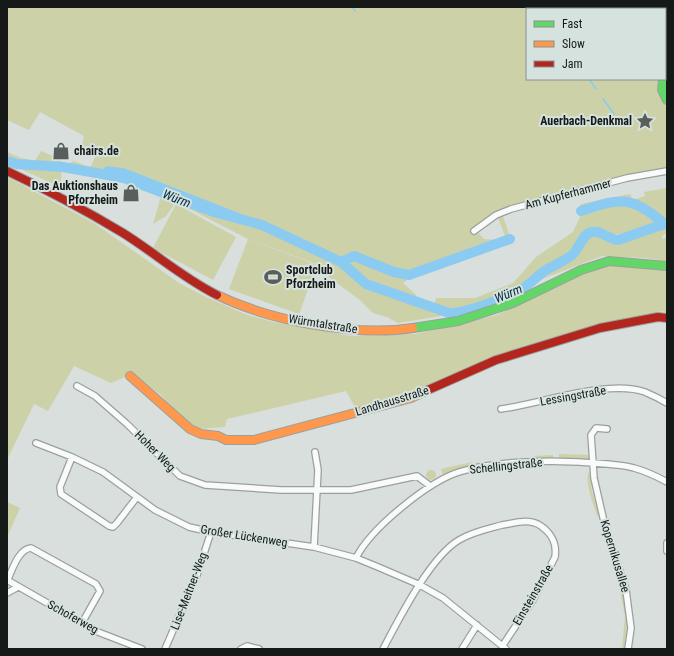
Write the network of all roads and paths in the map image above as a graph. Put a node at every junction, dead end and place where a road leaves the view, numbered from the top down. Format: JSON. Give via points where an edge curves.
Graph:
{"nodes":[{"id":1,"x":664,"y":84,"type":"edge"},
{"id":2,"x":667,"y":100,"type":"edge"},
{"id":3,"x":7,"y":171,"type":"edge"},
{"id":4,"x":667,"y":171,"type":"edge"},
{"id":5,"x":474,"y":231,"type":"dead end"},
{"id":6,"x":666,"y":266,"type":"edge"},
{"id":7,"x":667,"y":318,"type":"edge"},
{"id":8,"x":130,"y":376,"type":"dead end"},
{"id":9,"x":77,"y":386,"type":"dead end"},
{"id":10,"x":667,"y":403,"type":"edge"},
{"id":11,"x":501,"y":409,"type":"dead end"},
{"id":12,"x":607,"y":429,"type":"dead end"},
{"id":13,"x":36,"y":443,"type":"dead end"},
{"id":14,"x":315,"y":452,"type":"dead end"},
{"id":15,"x":72,"y":457,"type":"junction"},
{"id":16,"x":593,"y":463,"type":"junction"},
{"id":17,"x":667,"y":482,"type":"edge"},
{"id":18,"x":430,"y":486,"type":"junction"},
{"id":19,"x":316,"y":490,"type":"junction"},
{"id":20,"x":138,"y":497,"type":"junction"},
{"id":21,"x":211,"y":532,"type":"junction"},
{"id":22,"x":667,"y":543,"type":"edge"},
{"id":23,"x":314,"y":547,"type":"junction"},
{"id":24,"x":667,"y":551,"type":"edge"},
{"id":25,"x":356,"y":558,"type":"junction"},
{"id":26,"x":7,"y":580,"type":"edge"},
{"id":27,"x":420,"y":585,"type":"junction"},
{"id":28,"x":18,"y":587,"type":"junction"},
{"id":29,"x":7,"y":593,"type":"edge"},
{"id":30,"x":82,"y":623,"type":"junction"},
{"id":31,"x":477,"y":625,"type":"junction"},
{"id":32,"x":127,"y":643,"type":"junction"},
{"id":33,"x":505,"y":647,"type":"edge"},
{"id":34,"x":124,"y":649,"type":"edge"},
{"id":35,"x":142,"y":649,"type":"edge"},
{"id":36,"x":165,"y":649,"type":"edge"},
{"id":37,"x":242,"y":649,"type":"edge"},
{"id":38,"x":259,"y":649,"type":"edge"},
{"id":39,"x":383,"y":649,"type":"edge"},
{"id":40,"x":462,"y":649,"type":"edge"},
{"id":41,"x":628,"y":649,"type":"edge"}],
"edges":[{"from":1,"to":2,"type":"main road","via":[[663,94]]},
{"from":3,"to":6,"type":"main road","name":"Würmtalstraße","via":[[71,202],[124,234],[197,285],[232,302],[268,315],[353,331],[401,330],[458,321],[513,303],[580,270],[608,262]]},
{"from":4,"to":5,"type":"street","name":"Am Kupferhammer","via":[[627,178],[511,210],[496,215]]},
{"from":7,"to":8,"type":"main road","name":"Landhausstraße","via":[[658,317],[600,328],[496,360],[410,398],[254,440],[226,440],[190,429]]},
{"from":9,"to":19,"type":"street","name":"Hoher Weg","via":[[95,396],[180,476],[205,485]]},
{"from":10,"to":11,"type":"street","name":"Lessingstraße","via":[[644,392],[614,389],[578,393]]},
{"from":12,"to":16,"type":"street","via":[[596,428],[591,435]]},
{"from":13,"to":15,"type":"street","name":"Großer Lückenweg"},
{"from":14,"to":19,"type":"street","via":[[318,470]]},
{"from":15,"to":20,"type":"street","name":"Großer Lückenweg","via":[[103,472]]},
{"from":15,"to":20,"type":"street","via":[[60,487],[61,494],[109,526],[115,526]]},
{"from":16,"to":17,"type":"street","name":"Schellingstraße","via":[[633,467]]},
{"from":16,"to":18,"type":"street","name":"Schellingstraße","via":[[540,461],[491,466],[460,472]]},
{"from":16,"to":41,"type":"street","name":"Kopernikusallee","via":[[596,493],[628,601]]},
{"from":18,"to":19,"type":"street","name":"Hoher Weg","via":[[416,476],[351,490]]},
{"from":18,"to":25,"type":"street","name":"Schellingstraße","via":[[396,512]]},
{"from":19,"to":23,"type":"street"},
{"from":20,"to":21,"type":"street","name":"Großer Lückenweg","via":[[171,519],[189,527]]},
{"from":21,"to":23,"type":"street","name":"Großer Lückenweg"},
{"from":21,"to":36,"type":"street","name":"Lise-Meitner-Weg","via":[[197,575]]},
{"from":22,"to":24,"type":"street"},
{"from":23,"to":25,"type":"street","name":"Großer Lückenweg"},
{"from":25,"to":27,"type":"street","name":"Großer Lückenweg"},
{"from":26,"to":28,"type":"street","name":"Schoferweg"},
{"from":26,"to":30,"type":"street","via":[[25,549],[31,548],[96,584],[100,591],[99,596]]},
{"from":27,"to":31,"type":"street","name":"Großer Lückenweg","via":[[443,598]]},
{"from":27,"to":33,"type":"street","name":"Einsteinstraße","via":[[444,553],[459,539],[512,523],[534,522],[542,527],[555,544],[555,557]]},
{"from":27,"to":39,"type":"street"},
{"from":28,"to":29,"type":"street"},
{"from":28,"to":30,"type":"street","name":"Schoferweg"},
{"from":30,"to":32,"type":"street","name":"Schoferweg"},
{"from":31,"to":33,"type":"street","name":"Großer Lückenweg"},
{"from":31,"to":40,"type":"street"},
{"from":32,"to":34,"type":"street"},
{"from":32,"to":35,"type":"street","name":"Schoferweg"},
{"from":37,"to":38,"type":"street","via":[[247,646]]}]}
